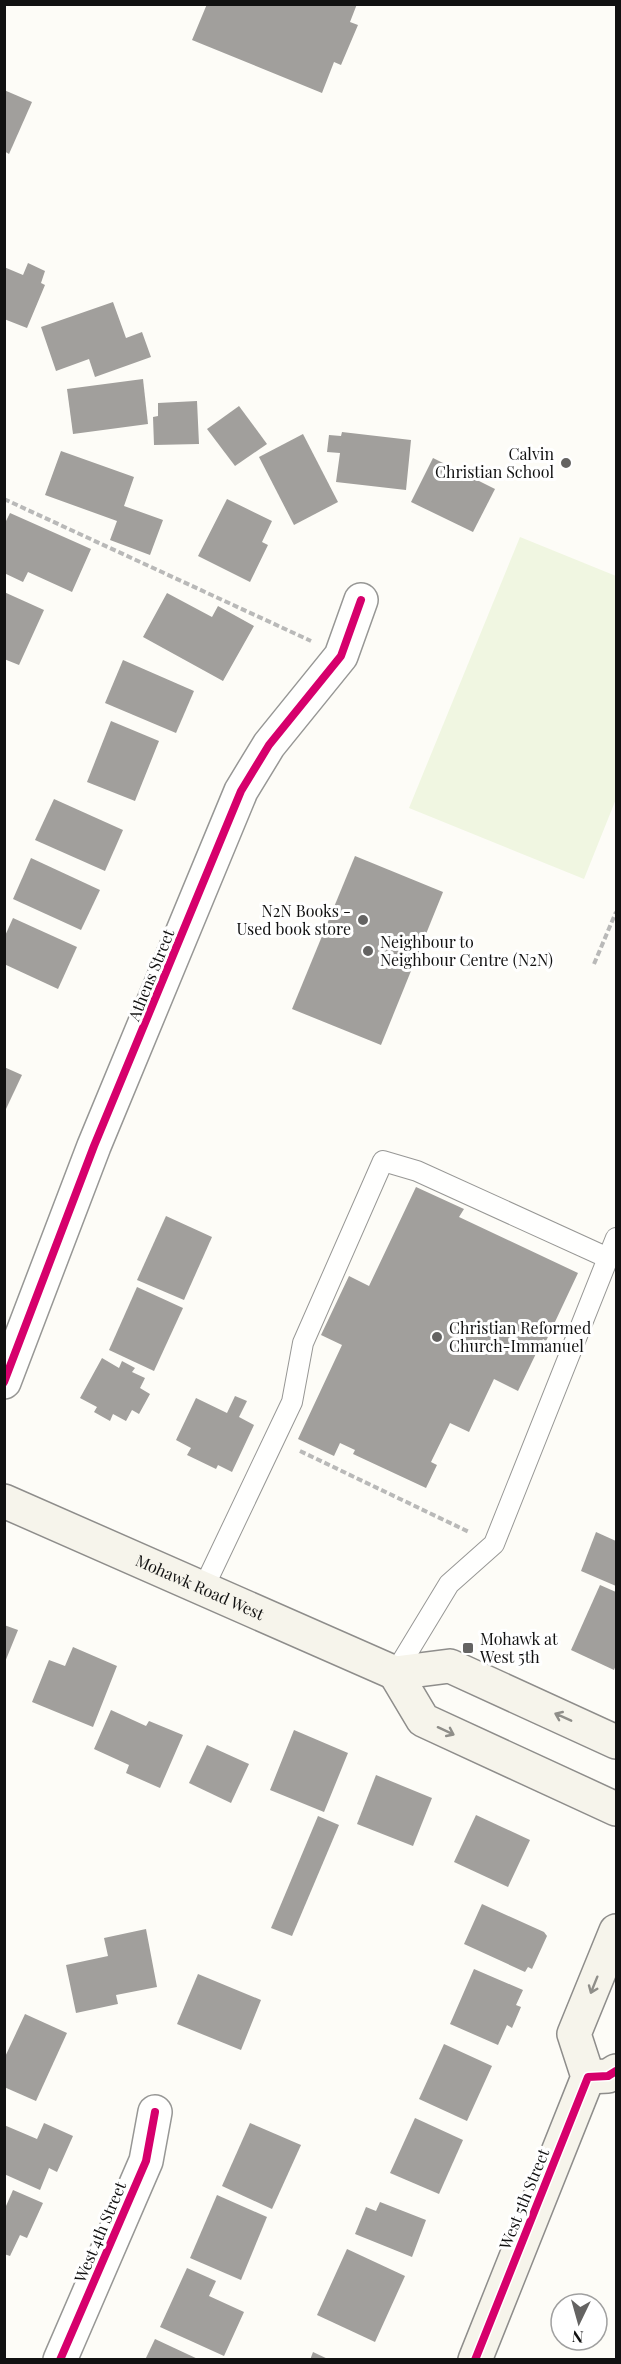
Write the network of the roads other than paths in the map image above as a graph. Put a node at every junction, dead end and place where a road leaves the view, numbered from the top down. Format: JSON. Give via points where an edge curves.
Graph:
{"nodes":[{"id":1,"x":361,"y":600,"type":"dead end"},
{"id":2,"x":616,"y":1238,"type":"edge"},
{"id":3,"x":608,"y":1258,"type":"junction"},
{"id":4,"x":4,"y":1382,"type":"edge"},
{"id":5,"x":4,"y":1501,"type":"edge"},
{"id":6,"x":203,"y":1589,"type":"junction"},
{"id":7,"x":395,"y":1673,"type":"junction"},
{"id":8,"x":616,"y":1742,"type":"edge"},
{"id":9,"x":616,"y":1809,"type":"edge"},
{"id":10,"x":616,"y":1931,"type":"edge"},
{"id":11,"x":602,"y":2074,"type":"edge"},
{"id":12,"x":155,"y":2112,"type":"dead end"},
{"id":13,"x":60,"y":2360,"type":"edge"},
{"id":14,"x":475,"y":2360,"type":"edge"}],
"edges":[{"from":1,"to":4,"type":"street","name":"Athens Street","via":[[341,656],[269,745],[241,791],[94,1146]]},
{"from":2,"to":3,"type":"lane"},
{"from":3,"to":6,"type":"lane","via":[[417,1171],[383,1161],[303,1343],[292,1402]]},
{"from":3,"to":7,"type":"lane","via":[[494,1544],[449,1584]]},
{"from":5,"to":6,"type":"main road","name":"Mohawk Road West"},
{"from":6,"to":7,"type":"main road","name":"Mohawk Road West"},
{"from":8,"to":7,"type":"main road","one_way":true,"via":[[450,1666]]},
{"from":7,"to":9,"type":"main road","one_way":true,"via":[[423,1720]]},
{"from":10,"to":11,"type":"main road","name":"West 5th Street","one_way":true,"via":[[574,2034]]},
{"from":11,"to":14,"type":"main road","name":"West 5th Street"},
{"from":12,"to":13,"type":"street","name":"West 4th Street","via":[[146,2161]]}]}
